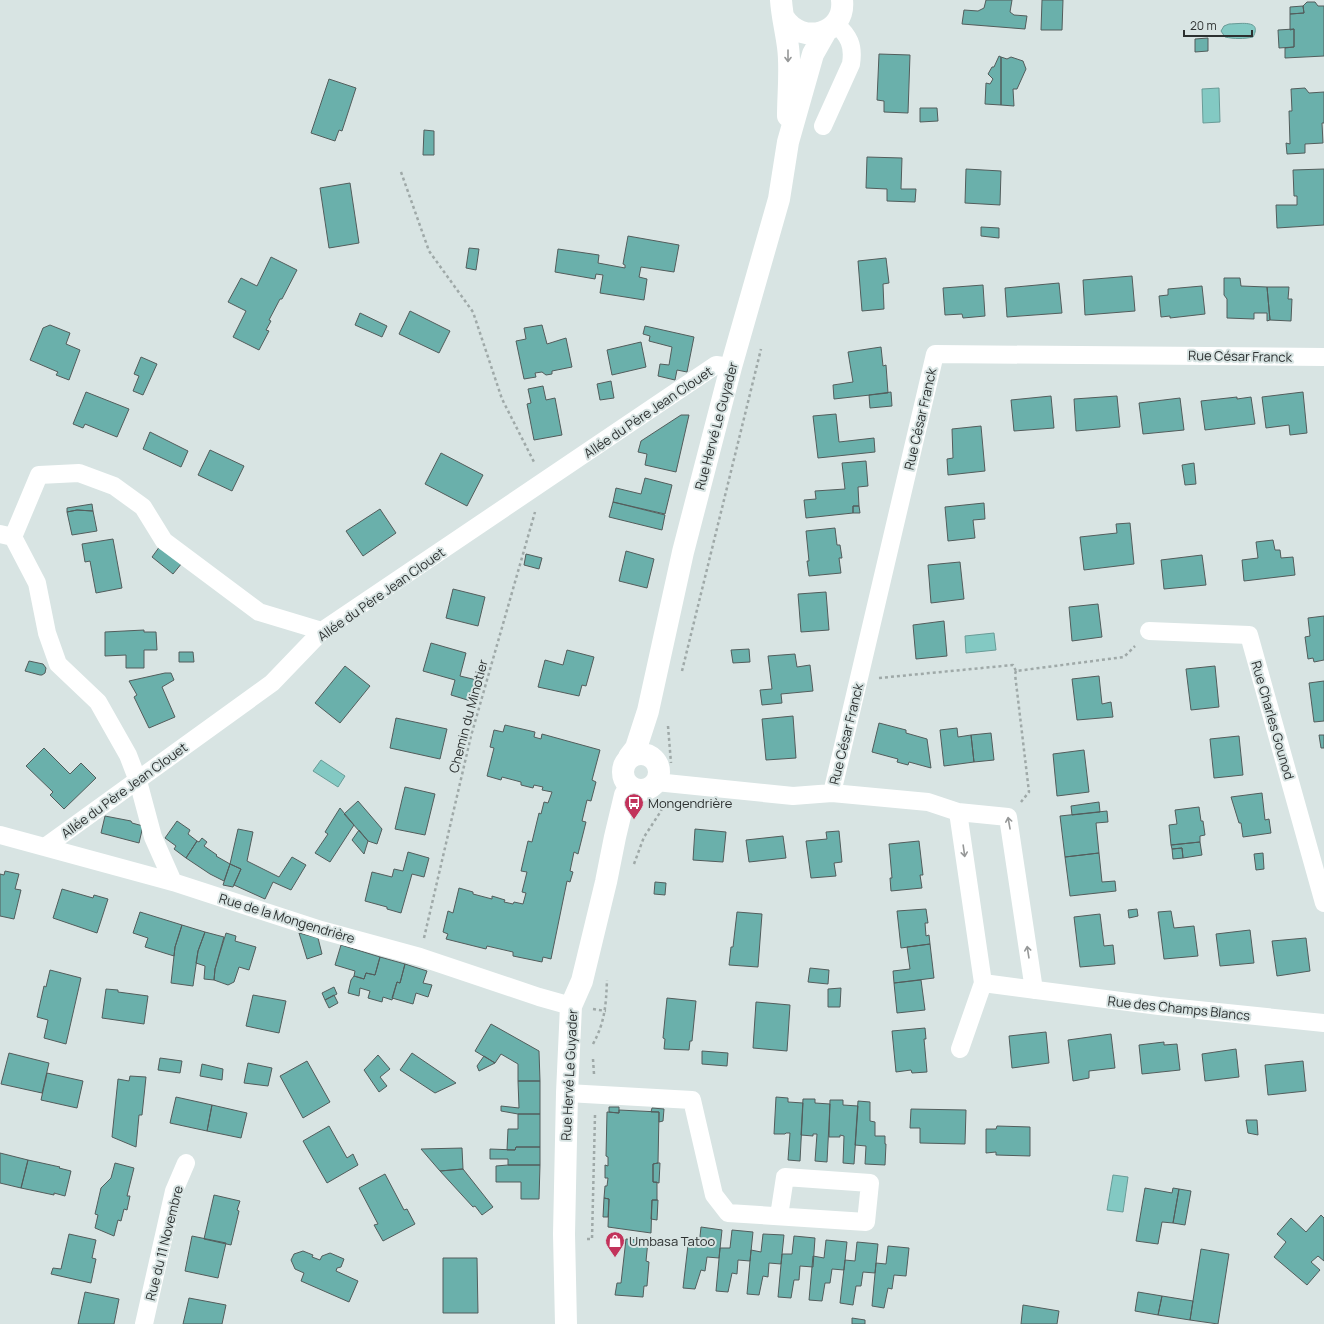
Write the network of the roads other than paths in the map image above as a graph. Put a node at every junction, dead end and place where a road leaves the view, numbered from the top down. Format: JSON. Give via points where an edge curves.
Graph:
{"nodes":[{"id":1,"x":783,"y":9,"type":"edge"},
{"id":2,"x":839,"y":12,"type":"edge"},
{"id":3,"x":823,"y":126,"type":"dead end"},
{"id":4,"x":788,"y":142,"type":"junction"},
{"id":5,"x":1324,"y":357,"type":"edge"},
{"id":6,"x":731,"y":367,"type":"junction"},
{"id":7,"x":7,"y":536,"type":"edge"},
{"id":8,"x":322,"y":631,"type":"junction"},
{"id":9,"x":1149,"y":631,"type":"road end"},
{"id":10,"x":648,"y":712,"type":"junction"},
{"id":11,"x":630,"y":757,"type":"junction"},
{"id":12,"x":652,"y":757,"type":"junction"},
{"id":13,"x":138,"y":781,"type":"junction"},
{"id":14,"x":661,"y":783,"type":"junction"},
{"id":15,"x":630,"y":787,"type":"junction"},
{"id":16,"x":832,"y":793,"type":"junction"},
{"id":17,"x":958,"y":812,"type":"junction"},
{"id":18,"x":0,"y":835,"type":"edge"},
{"id":19,"x":46,"y":847,"type":"junction"},
{"id":20,"x":173,"y":882,"type":"junction"},
{"id":21,"x":1324,"y":903,"type":"edge"},
{"id":22,"x":982,"y":983,"type":"junction"},
{"id":23,"x":1034,"y":990,"type":"junction"},
{"id":24,"x":571,"y":1006,"type":"junction"},
{"id":25,"x":1324,"y":1023,"type":"edge"},
{"id":26,"x":960,"y":1049,"type":"dead end"},
{"id":27,"x":567,"y":1093,"type":"junction"},
{"id":28,"x":186,"y":1162,"type":"dead end"},
{"id":29,"x":779,"y":1216,"type":"junction"},
{"id":30,"x":144,"y":1324,"type":"edge"},
{"id":31,"x":566,"y":1324,"type":"edge"}],
"edges":[{"from":1,"to":2,"type":"street","name":"Rue Hervé Le Guyader","via":[[790,26],[800,32],[812,34]]},
{"from":1,"to":4,"type":"street","name":"Rue Hervé Le Guyader","one_way":true,"via":[[788,48]]},
{"from":2,"to":3,"type":"street","via":[[851,48],[851,64]]},
{"from":2,"to":4,"type":"street","name":"Rue Hervé Le Guyader","via":[[814,54]]},
{"from":4,"to":6,"type":"street","name":"Rue Hervé Le Guyader","via":[[779,199]]},
{"from":5,"to":16,"type":"street","name":"Rue César Franck","via":[[935,354]]},
{"from":6,"to":8,"type":"street","name":"Allée du Père Jean Clouet","via":[[716,365]]},
{"from":6,"to":10,"type":"street","name":"Rue Hervé Le Guyader","via":[[683,552]]},
{"from":7,"to":8,"type":"street","via":[[39,475],[79,473],[114,486],[143,507],[164,541],[259,612]]},
{"from":7,"to":13,"type":"street","via":[[37,583],[47,633],[58,664],[98,702],[128,755]]},
{"from":8,"to":13,"type":"street","name":"Allée du Père Jean Clouet","via":[[272,683]]},
{"from":9,"to":21,"type":"street","name":"Rue Charles Gounod","via":[[1249,635]]},
{"from":10,"to":11,"type":"street","name":"Rue Hervé Le Guyader","via":[[636,748]]},
{"from":10,"to":12,"type":"street","name":"Rue Hervé Le Guyader"},
{"from":11,"to":12,"type":"street","via":[[641,753]]},
{"from":11,"to":15,"type":"street","via":[[622,773]]},
{"from":12,"to":14,"type":"street","via":[[658,767]]},
{"from":13,"to":19,"type":"street","name":"Allée du Père Jean Clouet"},
{"from":13,"to":20,"type":"street","via":[[153,837]]},
{"from":14,"to":15,"type":"street","via":[[642,790]]},
{"from":14,"to":16,"type":"street","via":[[793,796]]},
{"from":15,"to":24,"type":"street","name":"Rue Hervé Le Guyader","via":[[625,795],[582,981]]},
{"from":16,"to":17,"type":"street","via":[[928,802]]},
{"from":17,"to":22,"type":"street","one_way":true},
{"from":23,"to":17,"type":"street","one_way":true,"via":[[1008,817]]},
{"from":18,"to":19,"type":"street","name":"Rue de la Mongendrière"},
{"from":19,"to":20,"type":"street","name":"Rue de la Mongendrière"},
{"from":20,"to":24,"type":"street","name":"Rue de la Mongendrière"},
{"from":22,"to":23,"type":"street","name":"Rue des Champs Blancs"},
{"from":22,"to":26,"type":"street"},
{"from":23,"to":25,"type":"street","name":"Rue des Champs Blancs"},
{"from":24,"to":27,"type":"street","name":"Rue Hervé Le Guyader"},
{"from":27,"to":29,"type":"street","via":[[692,1100],[714,1195],[718,1201],[728,1213]]},
{"from":27,"to":31,"type":"street","name":"Rue Hervé Le Guyader","via":[[564,1240]]},
{"from":28,"to":30,"type":"street","name":"Rue du 11 Novembre","via":[[174,1191]]},
{"from":29,"to":29,"type":"street","via":[[785,1177],[870,1183],[866,1222]]}]}
